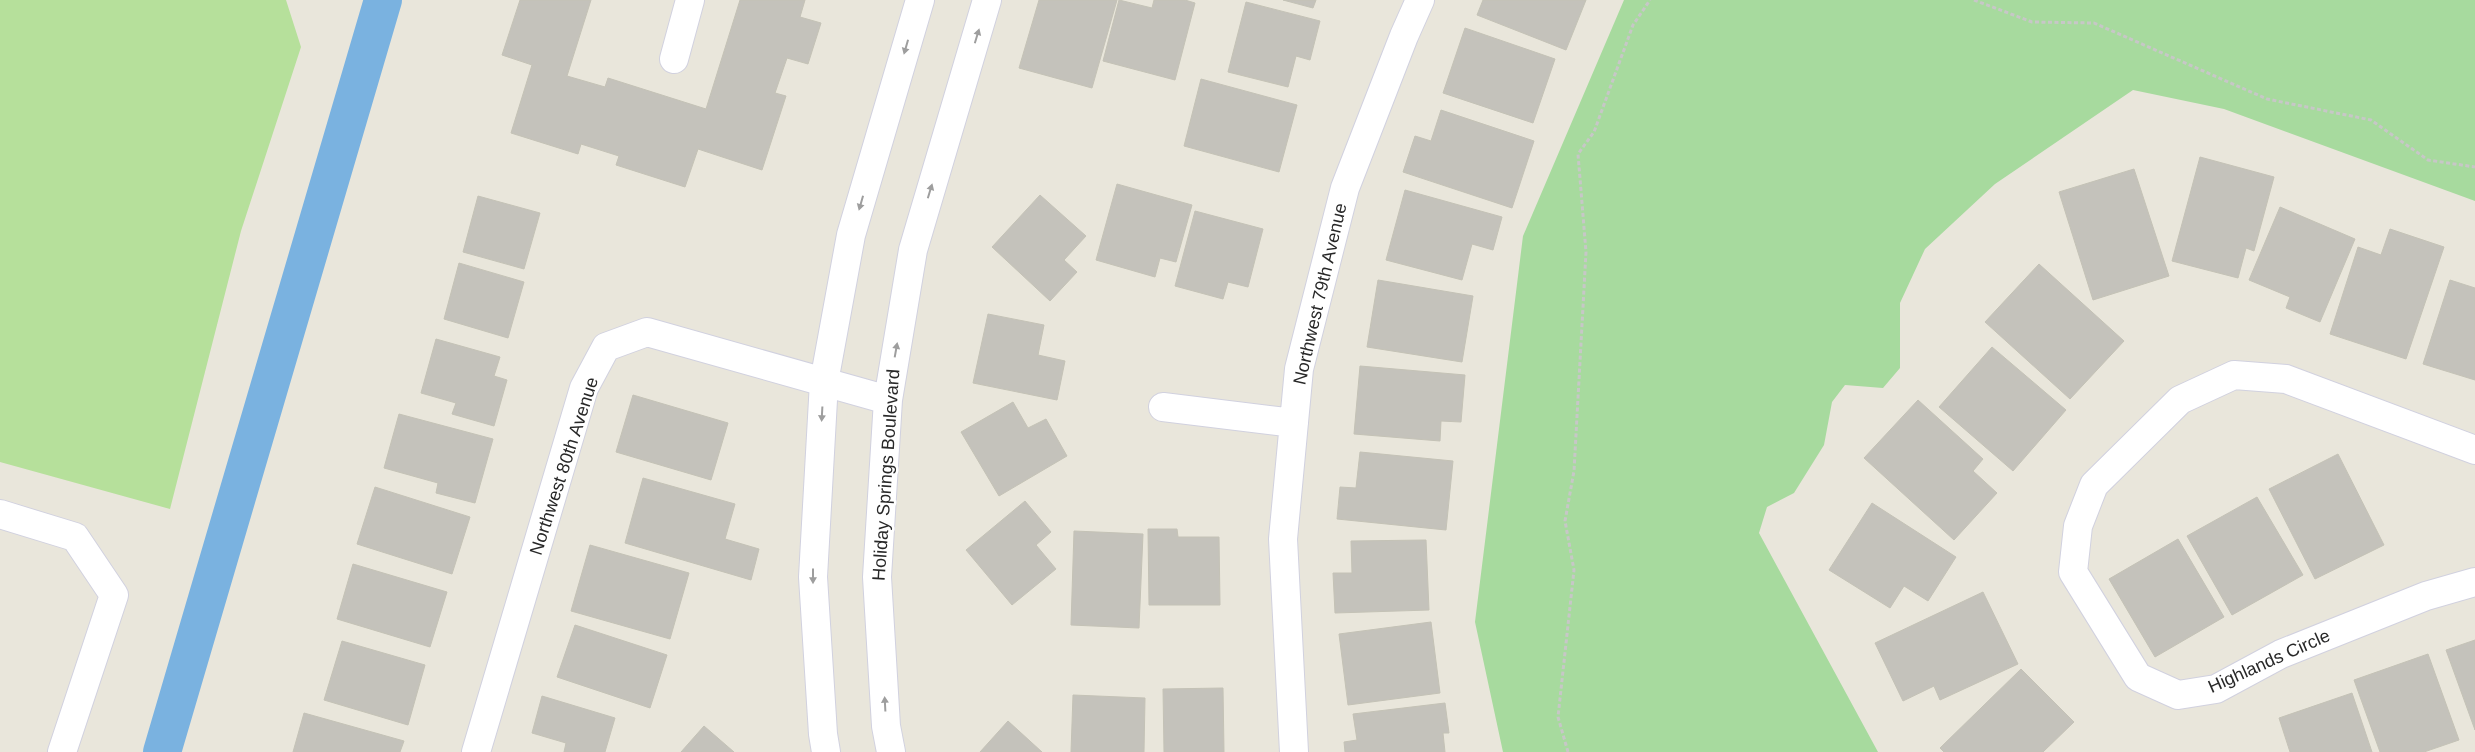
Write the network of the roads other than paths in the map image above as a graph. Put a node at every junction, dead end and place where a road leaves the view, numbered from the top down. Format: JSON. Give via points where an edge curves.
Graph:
{"nodes":[{"id":1,"x":690,"y":0,"type":"edge"},
{"id":2,"x":920,"y":0,"type":"edge"},
{"id":3,"x":987,"y":0,"type":"edge"},
{"id":4,"x":1420,"y":0,"type":"edge"},
{"id":5,"x":674,"y":59,"type":"dead end"},
{"id":6,"x":824,"y":382,"type":"junction"},
{"id":7,"x":888,"y":400,"type":"junction"},
{"id":8,"x":1163,"y":407,"type":"dead end"},
{"id":9,"x":1294,"y":423,"type":"junction"},
{"id":10,"x":2475,"y":450,"type":"edge"},
{"id":11,"x":0,"y":514,"type":"edge"},
{"id":12,"x":2475,"y":582,"type":"edge"},
{"id":13,"x":62,"y":752,"type":"edge"},
{"id":14,"x":476,"y":752,"type":"edge"},
{"id":15,"x":826,"y":752,"type":"edge"},
{"id":16,"x":891,"y":752,"type":"edge"},
{"id":17,"x":1294,"y":752,"type":"edge"}],
"edges":[{"from":1,"to":5,"type":"street"},
{"from":2,"to":6,"type":"street","one_way":true,"via":[[851,235]]},
{"from":7,"to":3,"type":"street","name":"Holiday Springs Boulevard","one_way":true,"via":[[913,250]]},
{"from":4,"to":9,"type":"street","name":"Northwest 79th Avenue","via":[[1345,188],[1299,369]]},
{"from":6,"to":7,"type":"street","name":"Northwest 80th Avenue"},
{"from":6,"to":14,"type":"street","name":"Northwest 80th Avenue","via":[[647,332],[606,347],[584,388]]},
{"from":6,"to":15,"type":"street","one_way":true,"via":[[813,577]]},
{"from":16,"to":7,"type":"street","name":"Holiday Springs Boulevard","one_way":true,"via":[[886,726],[877,578]]},
{"from":8,"to":9,"type":"street"},
{"from":9,"to":17,"type":"street","name":"Northwest 79th Avenue","via":[[1283,539]]},
{"from":10,"to":12,"type":"street","name":"Highlands Circle","via":[[2286,379],[2234,375],[2180,400],[2094,485],[2078,526],[2073,572],[2138,677],[2178,695],[2216,689],[2281,654],[2426,596]]},
{"from":11,"to":13,"type":"street","via":[[75,537],[114,595]]}]}
